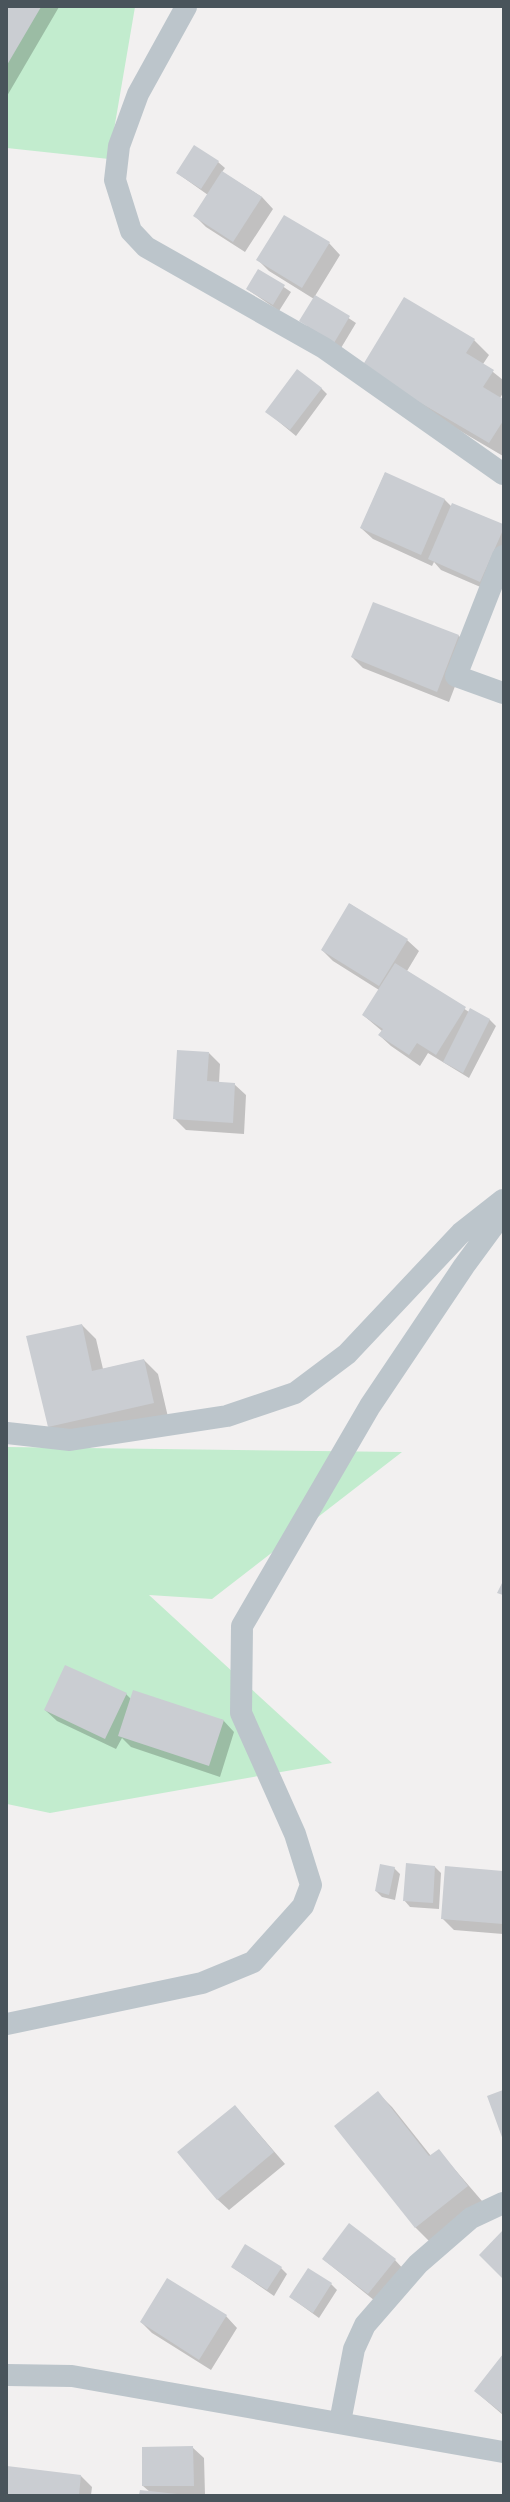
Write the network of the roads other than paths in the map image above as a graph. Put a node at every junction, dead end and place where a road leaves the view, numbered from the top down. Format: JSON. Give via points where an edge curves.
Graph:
{"nodes":[{"id":1,"x":186,"y":7,"type":"edge"},
{"id":2,"x":503,"y":474,"type":"edge"},
{"id":3,"x":503,"y":556,"type":"edge"},
{"id":4,"x":503,"y":694,"type":"edge"},
{"id":5,"x":503,"y":1200,"type":"edge"},
{"id":6,"x":503,"y":1213,"type":"edge"},
{"id":7,"x":7,"y":1433,"type":"edge"},
{"id":8,"x":7,"y":2024,"type":"edge"},
{"id":9,"x":503,"y":2203,"type":"edge"},
{"id":10,"x":7,"y":2375,"type":"edge"},
{"id":11,"x":340,"y":2422,"type":"junction"},
{"id":12,"x":503,"y":2452,"type":"edge"}],
"edges":[{"from":1,"to":2,"type":"street","via":[[138,94],[119,146],[115,180],[131,231],[146,247],[324,348]]},
{"from":3,"to":4,"type":"street","via":[[456,676]]},
{"from":5,"to":7,"type":"street","via":[[461,1233],[348,1354],[295,1393],[227,1416],[70,1440]]},
{"from":6,"to":8,"type":"street","via":[[464,1266],[370,1406],[242,1626],[242,1713],[295,1834],[310,1885],[303,1906],[253,1962],[202,1983]]},
{"from":9,"to":11,"type":"street","via":[[471,2218],[424,2259],[365,2325],[354,2349]]},
{"from":10,"to":11,"type":"street","via":[[72,2376]]},
{"from":11,"to":12,"type":"street"}]}
